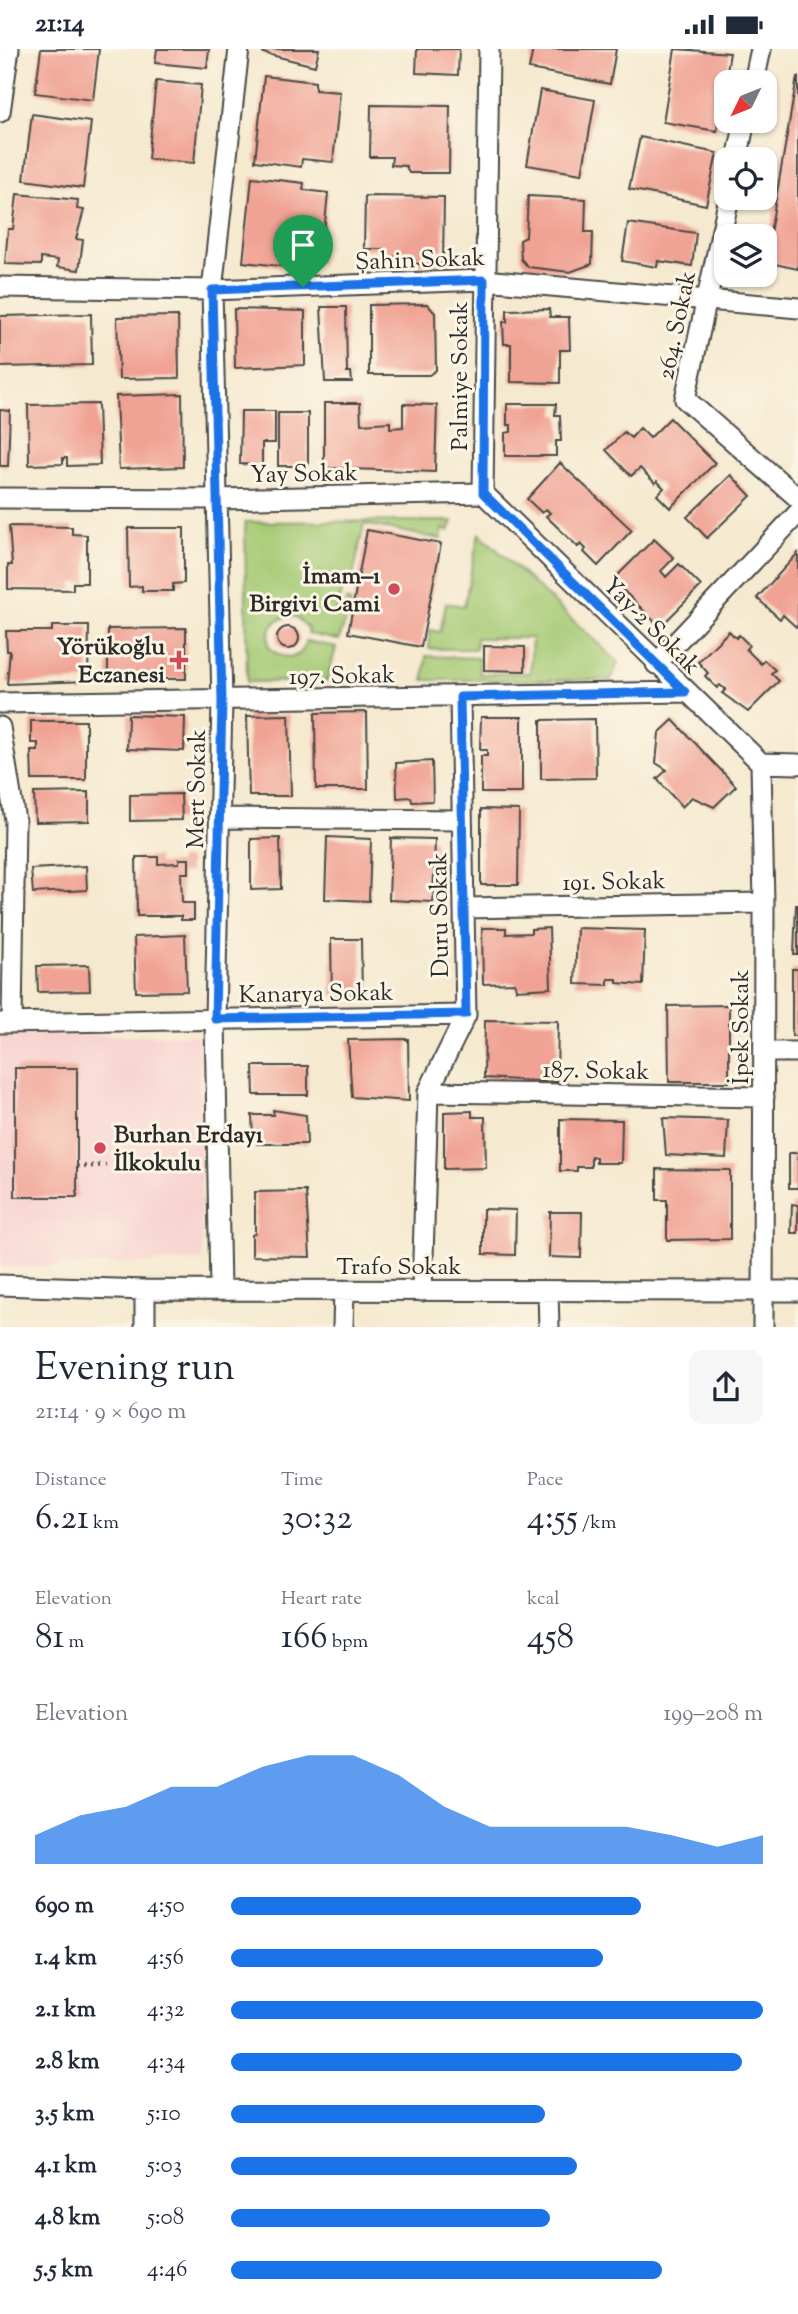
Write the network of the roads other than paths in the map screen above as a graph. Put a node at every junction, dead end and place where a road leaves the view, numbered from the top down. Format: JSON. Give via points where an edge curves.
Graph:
{"nodes":[{"id":1,"x":9,"y":49,"type":"edge"},
{"id":2,"x":239,"y":49,"type":"edge"},
{"id":3,"x":489,"y":49,"type":"edge"},
{"id":4,"x":761,"y":49,"type":"edge"},
{"id":5,"x":757,"y":70,"type":"edge"},
{"id":6,"x":3,"y":72,"type":"edge"},
{"id":7,"x":0,"y":112,"type":"edge"},
{"id":8,"x":726,"y":210,"type":"edge"},
{"id":9,"x":484,"y":280,"type":"junction"},
{"id":10,"x":0,"y":287,"type":"edge"},
{"id":11,"x":212,"y":290,"type":"junction"},
{"id":12,"x":707,"y":298,"type":"junction"},
{"id":13,"x":798,"y":309,"type":"edge"},
{"id":14,"x":483,"y":493,"type":"junction"},
{"id":15,"x":0,"y":498,"type":"edge"},
{"id":16,"x":798,"y":498,"type":"edge"},
{"id":17,"x":216,"y":499,"type":"junction"},
{"id":18,"x":798,"y":513,"type":"edge"},
{"id":19,"x":656,"y":664,"type":"junction"},
{"id":20,"x":685,"y":692,"type":"junction"},
{"id":21,"x":460,"y":697,"type":"junction"},
{"id":22,"x":222,"y":701,"type":"junction"},
{"id":23,"x":0,"y":703,"type":"edge"},
{"id":24,"x":0,"y":727,"type":"edge"},
{"id":25,"x":761,"y":763,"type":"junction"},
{"id":26,"x":798,"y":764,"type":"edge"},
{"id":27,"x":219,"y":818,"type":"junction"},
{"id":28,"x":8,"y":820,"type":"edge"},
{"id":29,"x":462,"y":820,"type":"junction"},
{"id":30,"x":764,"y":903,"type":"junction"},
{"id":31,"x":464,"y":908,"type":"junction"},
{"id":32,"x":466,"y":1014,"type":"junction"},
{"id":33,"x":215,"y":1019,"type":"junction"},
{"id":34,"x":6,"y":1023,"type":"edge"},
{"id":35,"x":764,"y":1052,"type":"junction"},
{"id":36,"x":798,"y":1052,"type":"edge"},
{"id":37,"x":428,"y":1093,"type":"junction"},
{"id":38,"x":764,"y":1097,"type":"junction"},
{"id":39,"x":0,"y":1285,"type":"edge"},
{"id":40,"x":145,"y":1290,"type":"junction"},
{"id":41,"x":220,"y":1290,"type":"junction"},
{"id":42,"x":344,"y":1291,"type":"junction"},
{"id":43,"x":422,"y":1291,"type":"junction"},
{"id":44,"x":764,"y":1291,"type":"junction"},
{"id":45,"x":798,"y":1291,"type":"edge"},
{"id":46,"x":548,"y":1292,"type":"junction"},
{"id":47,"x":145,"y":1327,"type":"edge"},
{"id":48,"x":343,"y":1327,"type":"edge"},
{"id":49,"x":549,"y":1327,"type":"edge"},
{"id":50,"x":763,"y":1327,"type":"edge"}],
"edges":[{"from":1,"to":6,"type":"street"},
{"from":2,"to":11,"type":"street","name":"Mert Sokak"},
{"from":3,"to":9,"type":"street","name":"Palmiye Sokak"},
{"from":4,"to":5,"type":"street"},
{"from":6,"to":7,"type":"street"},
{"from":8,"to":12,"type":"street","name":"264. Sokak"},
{"from":9,"to":11,"type":"street","name":"Şahin Sokak"},
{"from":9,"to":12,"type":"street","name":"Şahin Sokak"},
{"from":9,"to":14,"type":"street","name":"Palmiye Sokak"},
{"from":10,"to":11,"type":"street","name":"Şahin Sokak"},
{"from":11,"to":17,"type":"street","name":"Mert Sokak"},
{"from":12,"to":13,"type":"street","name":"Şahin Sokak"},
{"from":12,"to":16,"type":"street","name":"264. Sokak","via":[[685,399]]},
{"from":14,"to":17,"type":"street","name":"Yay Sokak"},
{"from":14,"to":19,"type":"street","name":"Yay-2 Sokak"},
{"from":15,"to":17,"type":"street","name":"Yay Sokak"},
{"from":17,"to":22,"type":"street","name":"Mert Sokak"},
{"from":18,"to":19,"type":"street"},
{"from":19,"to":20,"type":"street","name":"Yay-2 Sokak"},
{"from":20,"to":21,"type":"street","name":"197. Sokak"},
{"from":20,"to":25,"type":"street","name":"Yay-2 Sokak"},
{"from":21,"to":22,"type":"street","name":"197. Sokak"},
{"from":21,"to":29,"type":"street","name":"Duru Sokak"},
{"from":22,"to":23,"type":"street","name":"197. Sokak"},
{"from":22,"to":27,"type":"street","name":"Mert Sokak"},
{"from":24,"to":28,"type":"street"},
{"from":25,"to":26,"type":"street"},
{"from":25,"to":30,"type":"street","name":"İpek Sokak"},
{"from":27,"to":29,"type":"street"},
{"from":27,"to":33,"type":"street","name":"Mert Sokak"},
{"from":28,"to":34,"type":"street"},
{"from":29,"to":31,"type":"street","name":"Duru Sokak"},
{"from":30,"to":31,"type":"street","name":"191. Sokak"},
{"from":30,"to":35,"type":"street","name":"İpek Sokak"},
{"from":31,"to":32,"type":"street","name":"Duru Sokak"},
{"from":32,"to":33,"type":"street","name":"Kanarya Sokak"},
{"from":32,"to":37,"type":"street","name":"Duru Sokak"},
{"from":33,"to":34,"type":"street","name":"Kanarya Sokak"},
{"from":33,"to":41,"type":"street","name":"Mert Sokak"},
{"from":35,"to":36,"type":"street"},
{"from":35,"to":38,"type":"street","name":"İpek Sokak"},
{"from":37,"to":38,"type":"street","name":"187. Sokak"},
{"from":37,"to":43,"type":"street","name":"Duru Sokak"},
{"from":38,"to":44,"type":"street","name":"İpek Sokak"},
{"from":39,"to":40,"type":"street","name":"Trafo Sokak"},
{"from":40,"to":41,"type":"street","name":"Trafo Sokak"},
{"from":40,"to":47,"type":"street"},
{"from":41,"to":42,"type":"street","name":"Trafo Sokak"},
{"from":42,"to":43,"type":"street","name":"Trafo Sokak"},
{"from":42,"to":48,"type":"street"},
{"from":43,"to":46,"type":"street","name":"Trafo Sokak"},
{"from":44,"to":45,"type":"street","name":"Trafo Sokak"},
{"from":44,"to":46,"type":"street","name":"Trafo Sokak"},
{"from":44,"to":50,"type":"street","name":"İpek Sokak"},
{"from":46,"to":49,"type":"street"}]}
